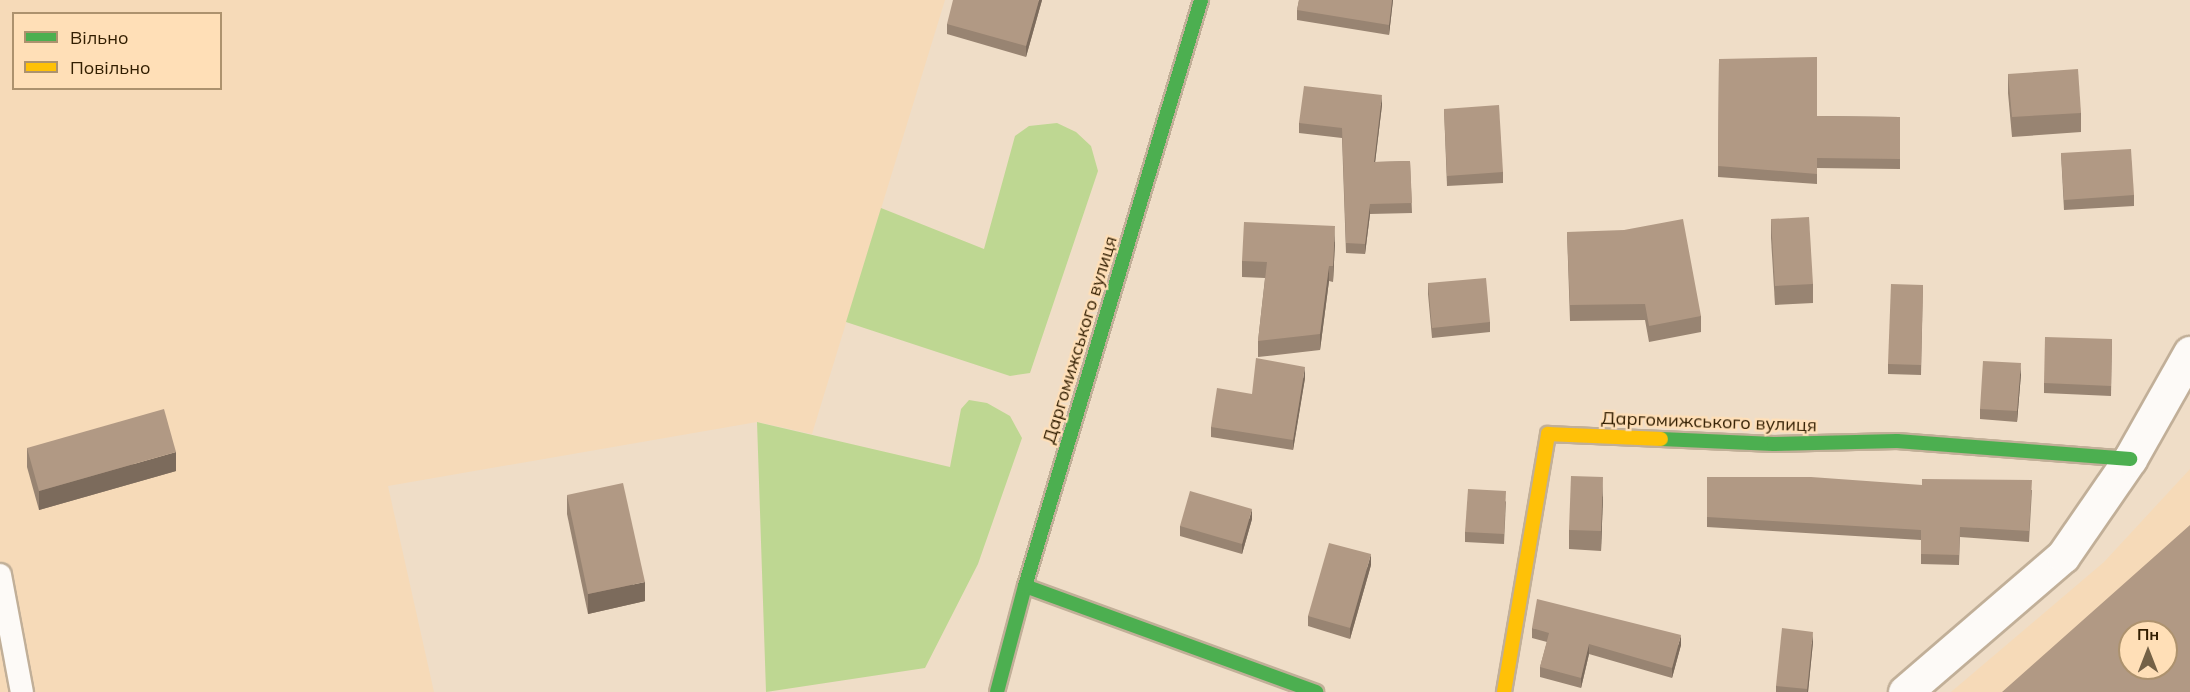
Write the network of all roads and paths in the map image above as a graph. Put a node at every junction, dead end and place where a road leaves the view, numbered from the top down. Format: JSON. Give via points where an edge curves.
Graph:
{"nodes":[{"id":1,"x":1201,"y":0,"type":"edge"},
{"id":2,"x":2190,"y":353,"type":"edge"},
{"id":3,"x":2130,"y":459,"type":"junction"},
{"id":4,"x":0,"y":575,"type":"edge"},
{"id":5,"x":1025,"y":586,"type":"junction"},
{"id":6,"x":22,"y":692,"type":"edge"},
{"id":7,"x":997,"y":692,"type":"edge"},
{"id":8,"x":1316,"y":692,"type":"edge"},
{"id":9,"x":1504,"y":692,"type":"edge"},
{"id":10,"x":1905,"y":692,"type":"edge"}],
"edges":[{"from":1,"to":5,"type":"street","name":"Даргомижського вулиця"},
{"from":2,"to":3,"type":"street"},
{"from":3,"to":9,"type":"street","name":"Даргомижського вулиця","via":[[1897,441],[1774,444],[1548,434]]},
{"from":3,"to":10,"type":"street","via":[[2063,556]]},
{"from":4,"to":6,"type":"lane"},
{"from":5,"to":7,"type":"street","name":"Даргомижського вулиця"},
{"from":5,"to":8,"type":"street"}]}
